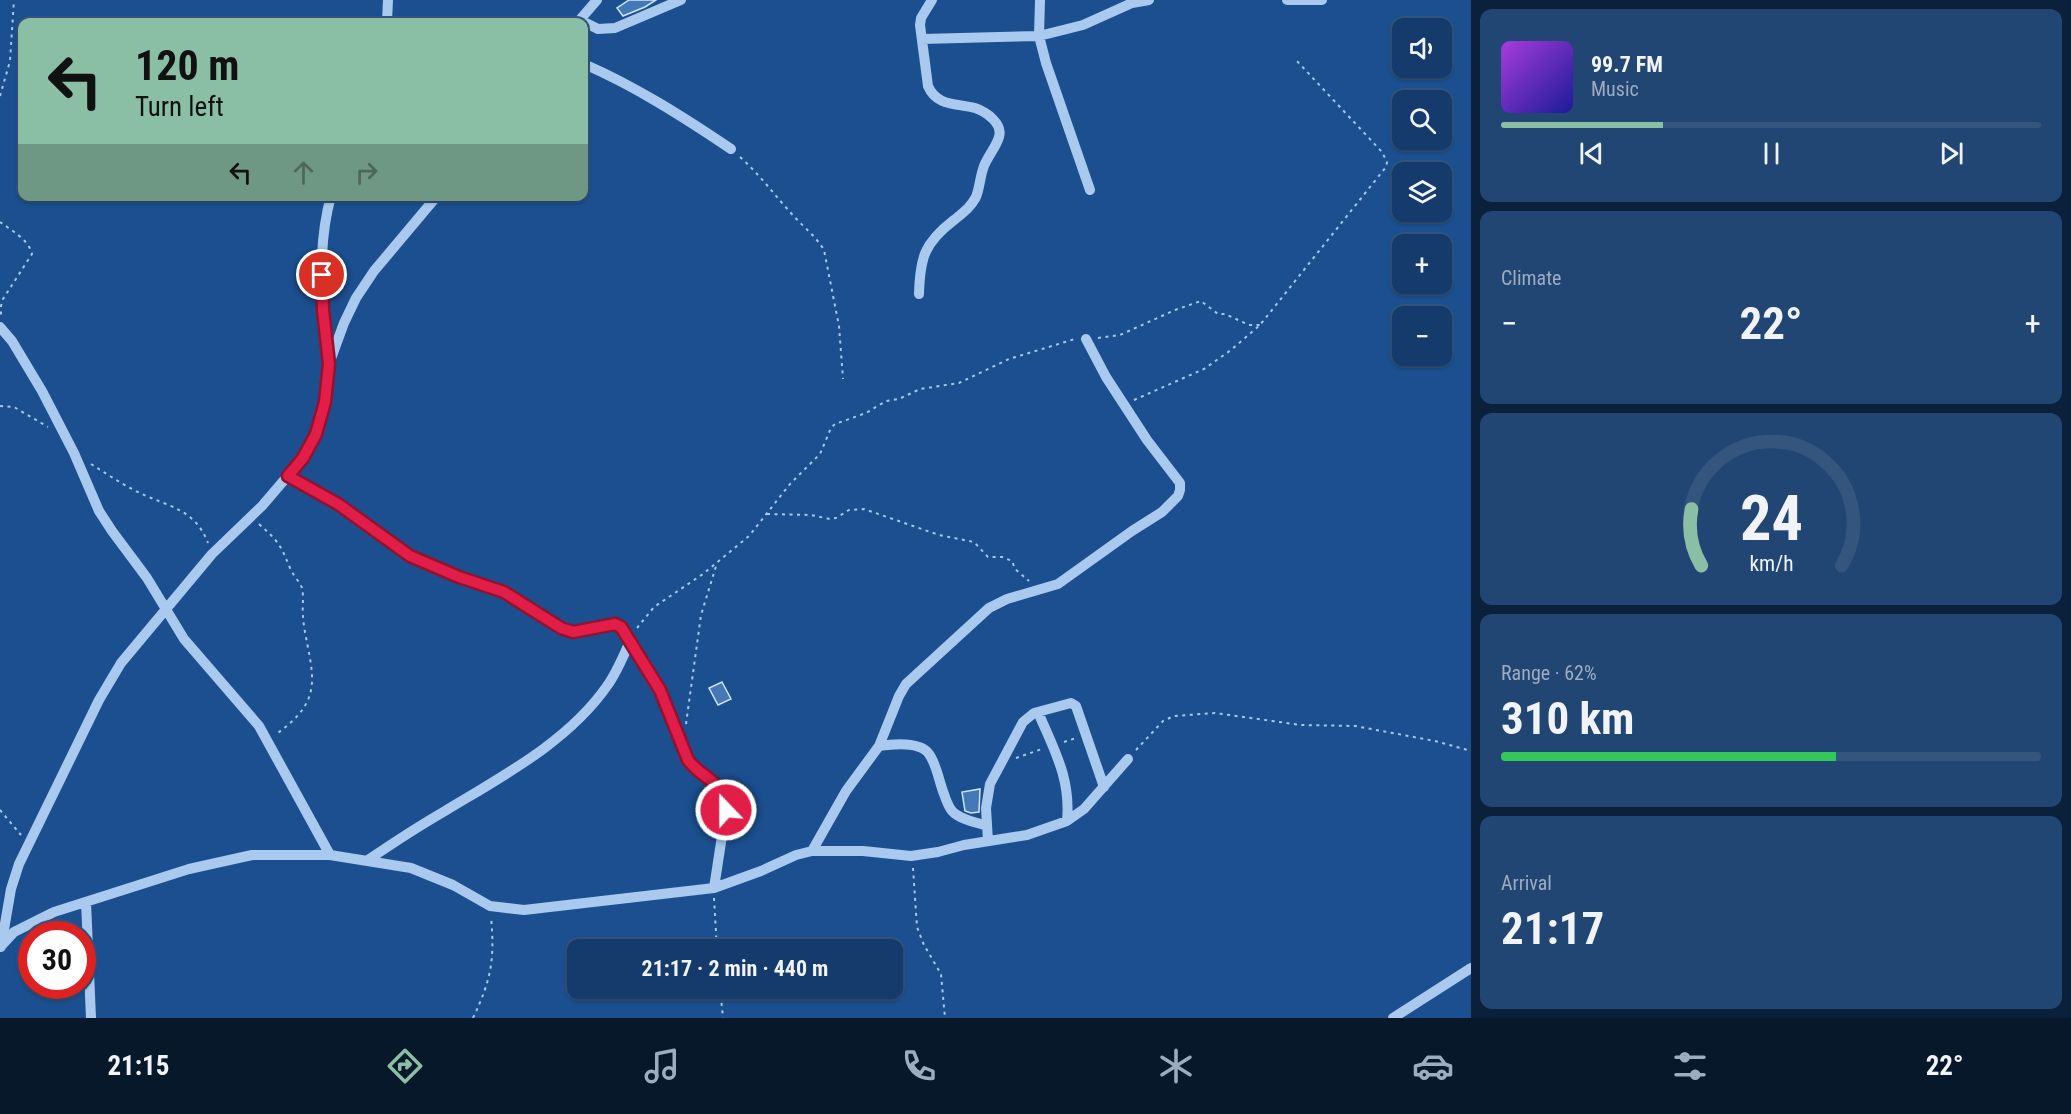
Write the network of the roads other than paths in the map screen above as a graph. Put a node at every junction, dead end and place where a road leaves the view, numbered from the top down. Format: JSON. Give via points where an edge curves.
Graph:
{"nodes":[{"id":1,"x":387,"y":0,"type":"edge"},
{"id":2,"x":597,"y":0,"type":"edge"},
{"id":3,"x":681,"y":0,"type":"edge"},
{"id":4,"x":932,"y":0,"type":"edge"},
{"id":5,"x":1040,"y":0,"type":"edge"},
{"id":6,"x":1149,"y":0,"type":"edge"},
{"id":7,"x":1290,"y":0,"type":"edge"},
{"id":8,"x":1322,"y":0,"type":"edge"},
{"id":9,"x":387,"y":18,"type":"edge"},
{"id":10,"x":582,"y":18,"type":"edge"},
{"id":11,"x":588,"y":25,"type":"edge"},
{"id":12,"x":1039,"y":36,"type":"junction"},
{"id":13,"x":921,"y":39,"type":"junction"},
{"id":14,"x":588,"y":66,"type":"edge"},
{"id":15,"x":731,"y":149,"type":"road end"},
{"id":16,"x":1090,"y":190,"type":"dead end"},
{"id":17,"x":330,"y":201,"type":"edge"},
{"id":18,"x":433,"y":201,"type":"edge"},
{"id":19,"x":919,"y":294,"type":"dead end"},
{"id":20,"x":1,"y":328,"type":"edge"},
{"id":21,"x":1086,"y":339,"type":"road end"},
{"id":22,"x":329,"y":364,"type":"junction"},
{"id":23,"x":288,"y":476,"type":"junction"},
{"id":24,"x":166,"y":609,"type":"junction"},
{"id":25,"x":630,"y":641,"type":"junction"},
{"id":26,"x":1038,"y":712,"type":"junction"},
{"id":27,"x":879,"y":746,"type":"junction"},
{"id":28,"x":1128,"y":759,"type":"road end"},
{"id":29,"x":1104,"y":787,"type":"junction"},
{"id":30,"x":1067,"y":821,"type":"junction"},
{"id":31,"x":987,"y":826,"type":"junction"},
{"id":32,"x":988,"y":841,"type":"junction"},
{"id":33,"x":812,"y":851,"type":"junction"},
{"id":34,"x":330,"y":855,"type":"junction"},
{"id":35,"x":368,"y":860,"type":"junction"},
{"id":36,"x":714,"y":888,"type":"junction"},
{"id":37,"x":86,"y":902,"type":"junction"},
{"id":38,"x":1,"y":950,"type":"edge"},
{"id":39,"x":1471,"y":968,"type":"edge"},
{"id":40,"x":91,"y":1018,"type":"edge"},
{"id":41,"x":1393,"y":1018,"type":"edge"}],
"edges":[{"from":1,"to":9,"type":"street"},
{"from":2,"to":10,"type":"street"},
{"from":3,"to":11,"type":"street","via":[[615,28]]},
{"from":4,"to":13,"type":"street","via":[[921,18]]},
{"from":5,"to":12,"type":"street"},
{"from":6,"to":12,"type":"street","via":[[1132,3],[1083,25]]},
{"from":7,"to":8,"type":"street"},
{"from":12,"to":13,"type":"street"},
{"from":12,"to":16,"type":"street"},
{"from":13,"to":19,"type":"street","via":[[931,93],[943,102],[985,113],[994,120],[1000,136],[984,165],[978,192],[968,211],[942,229],[924,252]]},
{"from":14,"to":15,"type":"street"},
{"from":17,"to":22,"type":"street","via":[[322,257]]},
{"from":18,"to":22,"type":"street","via":[[356,298]]},
{"from":20,"to":24,"type":"street","via":[[42,391],[99,511]]},
{"from":21,"to":27,"type":"street","via":[[1147,441],[1180,483],[1178,496],[1162,512],[1058,584],[989,608],[906,684]]},
{"from":22,"to":23,"type":"street","via":[[325,402],[316,434]]},
{"from":23,"to":24,"type":"street","via":[[212,554]]},
{"from":23,"to":25,"type":"street","via":[[338,504],[410,556],[504,592],[561,628],[573,632],[615,624]]},
{"from":24,"to":34,"type":"street","via":[[184,639],[259,726]]},
{"from":24,"to":38,"type":"street","via":[[112,678],[28,844],[11,889]]},
{"from":25,"to":35,"type":"street","via":[[606,687],[553,741],[498,780]]},
{"from":25,"to":36,"type":"street","via":[[660,690],[688,760],[711,778],[724,795],[726,810]]},
{"from":26,"to":29,"type":"street","via":[[1074,704]]},
{"from":26,"to":30,"type":"street","via":[[1068,789]]},
{"from":26,"to":31,"type":"street","via":[[1023,722],[990,784]]},
{"from":27,"to":31,"type":"street","via":[[895,744],[926,751],[952,811]]},
{"from":27,"to":33,"type":"street","via":[[846,791]]},
{"from":28,"to":29,"type":"street"},
{"from":29,"to":30,"type":"street"},
{"from":30,"to":32,"type":"street","via":[[1027,835]]},
{"from":31,"to":32,"type":"street"},
{"from":32,"to":33,"type":"street","via":[[911,856]]},
{"from":33,"to":36,"type":"street"},
{"from":34,"to":35,"type":"street"},
{"from":34,"to":37,"type":"street","via":[[226,859]]},
{"from":35,"to":36,"type":"street","via":[[426,873],[490,906],[524,910]]},
{"from":37,"to":38,"type":"street","via":[[14,932]]},
{"from":37,"to":40,"type":"street"},
{"from":39,"to":41,"type":"street"}]}
